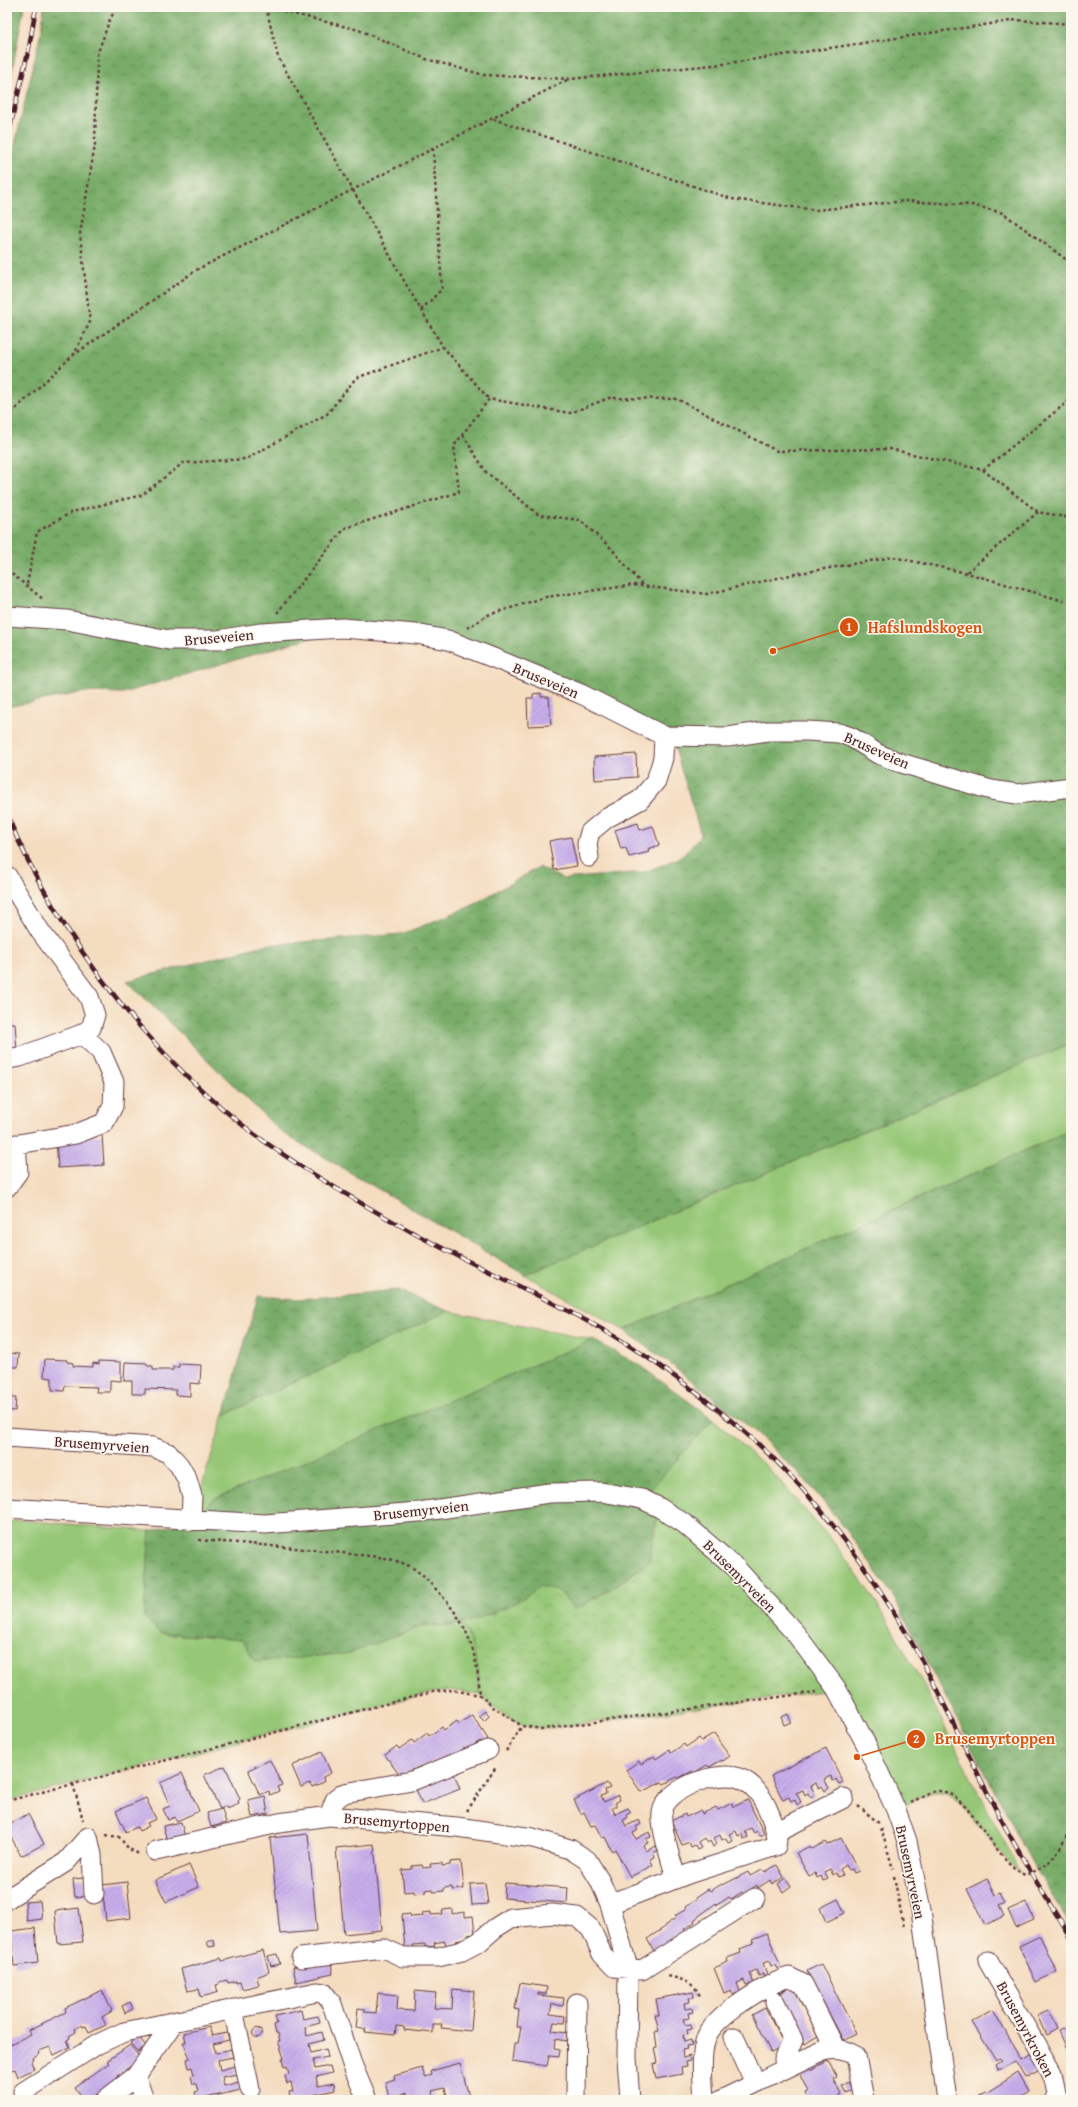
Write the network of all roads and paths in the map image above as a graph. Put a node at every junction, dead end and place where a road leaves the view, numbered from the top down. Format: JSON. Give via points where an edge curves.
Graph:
{"nodes":[{"id":1,"x":117,"y":7,"type":"edge"},
{"id":2,"x":266,"y":7,"type":"edge"},
{"id":3,"x":1071,"y":24,"type":"edge"},
{"id":4,"x":570,"y":79,"type":"junction"},
{"id":5,"x":493,"y":118,"type":"junction"},
{"id":6,"x":433,"y":149,"type":"junction"},
{"id":7,"x":354,"y":189,"type":"junction"},
{"id":8,"x":1071,"y":263,"type":"edge"},
{"id":9,"x":421,"y":310,"type":"junction"},
{"id":10,"x":443,"y":347,"type":"junction"},
{"id":11,"x":72,"y":356,"type":"junction"},
{"id":12,"x":489,"y":399,"type":"junction"},
{"id":13,"x":1071,"y":399,"type":"edge"},
{"id":14,"x":7,"y":417,"type":"edge"},
{"id":15,"x":463,"y":435,"type":"junction"},
{"id":16,"x":983,"y":470,"type":"junction"},
{"id":17,"x":1038,"y":512,"type":"junction"},
{"id":18,"x":1071,"y":518,"type":"edge"},
{"id":19,"x":7,"y":570,"type":"edge"},
{"id":20,"x":967,"y":573,"type":"junction"},
{"id":21,"x":27,"y":584,"type":"junction"},
{"id":22,"x":643,"y":586,"type":"junction"},
{"id":23,"x":1071,"y":603,"type":"edge"},
{"id":24,"x":7,"y":616,"type":"edge"},
{"id":25,"x":67,"y":620,"type":"junction"},
{"id":26,"x":261,"y":633,"type":"junction"},
{"id":27,"x":448,"y":640,"type":"junction"},
{"id":28,"x":664,"y":736,"type":"junction"},
{"id":29,"x":1071,"y":787,"type":"edge"},
{"id":30,"x":588,"y":857,"type":"dead end"},
{"id":31,"x":7,"y":876,"type":"edge"},
{"id":32,"x":82,"y":1034,"type":"junction"},
{"id":33,"x":7,"y":1059,"type":"edge"},
{"id":34,"x":12,"y":1145,"type":"edge"},
{"id":35,"x":7,"y":1187,"type":"edge"},
{"id":36,"x":7,"y":1437,"type":"edge"},
{"id":37,"x":7,"y":1508,"type":"edge"},
{"id":38,"x":191,"y":1521,"type":"junction"},
{"id":39,"x":195,"y":1539,"type":"dead end"},
{"id":40,"x":836,"y":1688,"type":"junction"},
{"id":41,"x":480,"y":1695,"type":"junction"},
{"id":42,"x":522,"y":1726,"type":"junction"},
{"id":43,"x":497,"y":1756,"type":"junction"},
{"id":44,"x":73,"y":1784,"type":"junction"},
{"id":45,"x":844,"y":1798,"type":"joint"},
{"id":46,"x":7,"y":1801,"type":"edge"},
{"id":47,"x":896,"y":1810,"type":"junction"},
{"id":48,"x":329,"y":1816,"type":"junction"},
{"id":49,"x":878,"y":1818,"type":"dead end"},
{"id":50,"x":880,"y":1824,"type":"junction"},
{"id":51,"x":457,"y":1827,"type":"junction"},
{"id":52,"x":1071,"y":1828,"type":"edge"},
{"id":53,"x":776,"y":1832,"type":"junction"},
{"id":54,"x":88,"y":1837,"type":"junction"},
{"id":55,"x":156,"y":1851,"type":"joint"},
{"id":56,"x":676,"y":1878,"type":"junction"},
{"id":57,"x":94,"y":1894,"type":"dead end"},
{"id":58,"x":755,"y":1898,"type":"dead end"},
{"id":59,"x":7,"y":1899,"type":"edge"},
{"id":60,"x":610,"y":1904,"type":"junction"},
{"id":61,"x":904,"y":1931,"type":"dead end"},
{"id":62,"x":301,"y":1958,"type":"dead end"},
{"id":63,"x":988,"y":1961,"type":"dead end"},
{"id":64,"x":635,"y":1969,"type":"junction"},
{"id":65,"x":700,"y":1996,"type":"dead end"},
{"id":66,"x":775,"y":2002,"type":"dead end"},
{"id":67,"x":578,"y":2003,"type":"dead end"},
{"id":68,"x":233,"y":2009,"type":"junction"},
{"id":69,"x":174,"y":2022,"type":"junction"},
{"id":70,"x":734,"y":2037,"type":"dead end"},
{"id":71,"x":835,"y":2048,"type":"junction"},
{"id":72,"x":787,"y":2068,"type":"junction"},
{"id":73,"x":136,"y":2076,"type":"junction"},
{"id":74,"x":755,"y":2083,"type":"junction"},
{"id":75,"x":250,"y":2089,"type":"dead end"},
{"id":76,"x":22,"y":2092,"type":"dead end"},
{"id":77,"x":105,"y":2100,"type":"edge"},
{"id":78,"x":144,"y":2100,"type":"edge"},
{"id":79,"x":367,"y":2100,"type":"edge"},
{"id":80,"x":576,"y":2100,"type":"edge"},
{"id":81,"x":630,"y":2100,"type":"edge"},
{"id":82,"x":704,"y":2100,"type":"edge"},
{"id":83,"x":721,"y":2100,"type":"edge"},
{"id":84,"x":864,"y":2100,"type":"edge"},
{"id":85,"x":947,"y":2100,"type":"edge"},
{"id":86,"x":1053,"y":2100,"type":"edge"}],
"edges":[{"from":1,"to":11,"type":"path","via":[[97,56],[95,145],[80,234],[90,322]]},
{"from":2,"to":4,"type":"path","via":[[359,30],[426,59],[484,75]]},
{"from":2,"to":7,"type":"path","via":[[278,57]]},
{"from":3,"to":4,"type":"path","via":[[1018,20],[723,64]]},
{"from":4,"to":5,"type":"path"},
{"from":5,"to":6,"type":"path"},
{"from":5,"to":8,"type":"path","via":[[732,199],[816,210],[905,200],[972,205],[1003,213]]},
{"from":6,"to":7,"type":"path"},
{"from":6,"to":9,"type":"path","via":[[442,289]]},
{"from":7,"to":9,"type":"path"},
{"from":7,"to":11,"type":"path","via":[[198,269]]},
{"from":9,"to":10,"type":"path"},
{"from":10,"to":12,"type":"path"},
{"from":10,"to":21,"type":"path","via":[[356,378],[327,414],[246,459],[183,463],[142,495],[72,512],[37,532]]},
{"from":11,"to":14,"type":"path"},
{"from":12,"to":15,"type":"path"},
{"from":12,"to":16,"type":"path","via":[[570,413],[609,398],[677,399],[777,451],[890,449]]},
{"from":13,"to":16,"type":"path"},
{"from":15,"to":22,"type":"path","via":[[486,472],[539,515],[580,520],[611,548]]},
{"from":15,"to":26,"type":"path","via":[[454,446],[459,492],[345,528]]},
{"from":16,"to":17,"type":"path"},
{"from":17,"to":18,"type":"path"},
{"from":17,"to":20,"type":"path"},
{"from":19,"to":21,"type":"path"},
{"from":20,"to":22,"type":"path","via":[[894,558],[795,574],[707,594]]},
{"from":20,"to":23,"type":"path"},
{"from":21,"to":25,"type":"path"},
{"from":22,"to":27,"type":"path","via":[[632,585],[546,597],[488,615]]},
{"from":24,"to":25,"type":"street","name":"Bruseveien"},
{"from":25,"to":26,"type":"street","name":"Bruseveien","via":[[169,640],[218,640]]},
{"from":26,"to":27,"type":"street","name":"Bruseveien","via":[[343,628],[416,634]]},
{"from":27,"to":28,"type":"street","name":"Bruseveien","via":[[581,694]]},
{"from":28,"to":29,"type":"street","name":"Bruseveien","via":[[728,737],[768,731],[839,734],[851,737],[878,754],[898,762],[991,790],[1017,794]]},
{"from":28,"to":30,"type":"street","via":[[663,758],[656,781],[640,800],[607,818],[590,832],[586,844]]},
{"from":31,"to":32,"type":"street","via":[[40,931],[89,997],[95,1015],[91,1028]]},
{"from":32,"to":33,"type":"street","via":[[20,1057]]},
{"from":32,"to":34,"type":"street","via":[[101,1052],[114,1082],[113,1106],[104,1123],[76,1134]]},
{"from":34,"to":35,"type":"street","via":[[18,1172]]},
{"from":36,"to":38,"type":"street","name":"Brusemyrveien","via":[[153,1447],[168,1452],[179,1465],[192,1496]]},
{"from":37,"to":38,"type":"street","name":"Brusemyrveien"},
{"from":38,"to":40,"type":"street","name":"Brusemyrveien","via":[[266,1524],[419,1512],[549,1493],[601,1492],[642,1499],[685,1524],[736,1568],[796,1634]]},
{"from":39,"to":41,"type":"path","via":[[337,1552],[384,1558],[408,1565],[440,1594],[469,1634],[478,1670]]},
{"from":40,"to":42,"type":"path","via":[[561,1727],[543,1729]]},
{"from":40,"to":47,"type":"street","name":"Brusemyrveien","via":[[866,1744]]},
{"from":41,"to":42,"type":"path"},
{"from":41,"to":44,"type":"path","via":[[452,1690],[432,1692]]},
{"from":42,"to":43,"type":"path"},
{"from":43,"to":48,"type":"street","via":[[412,1782],[344,1793],[335,1800]]},
{"from":43,"to":51,"type":"path"},
{"from":44,"to":46,"type":"path"},
{"from":44,"to":54,"type":"path"},
{"from":45,"to":50,"type":"path","via":[[852,1801]]},
{"from":45,"to":53,"type":"street"},
{"from":47,"to":52,"type":"path","via":[[931,1792],[945,1792],[961,1803],[1008,1862],[1025,1875],[1048,1864],[1057,1855]]},
{"from":47,"to":85,"type":"street","name":"Brusemyrveien","via":[[907,1841],[921,1910]]},
{"from":48,"to":51,"type":"street","name":"Brusemyrtoppen"},
{"from":48,"to":55,"type":"street","name":"Brusemyrtoppen","via":[[279,1823]]},
{"from":49,"to":50,"type":"path"},
{"from":50,"to":61,"type":"path","via":[[893,1869]]},
{"from":51,"to":60,"type":"street","name":"Brusemyrtoppen","via":[[533,1838],[570,1849],[587,1860],[593,1868]]},
{"from":53,"to":56,"type":"street","via":[[778,1841],[770,1850]]},
{"from":53,"to":56,"type":"street","via":[[764,1801],[753,1788],[739,1778],[717,1776],[687,1785],[666,1803],[661,1821]]},
{"from":54,"to":55,"type":"path","via":[[115,1835],[138,1855]]},
{"from":54,"to":57,"type":"street"},
{"from":54,"to":59,"type":"street","via":[[66,1862]]},
{"from":56,"to":60,"type":"street"},
{"from":58,"to":64,"type":"street"},
{"from":60,"to":64,"type":"street","name":"Brusemyrtoppen"},
{"from":62,"to":64,"type":"street","via":[[383,1948],[403,1957],[438,1957],[462,1952],[511,1918],[552,1914],[577,1917],[591,1929],[602,1954],[614,1967]]},
{"from":63,"to":86,"type":"street","name":"Brusemyrkroken","via":[[1052,2073],[1056,2093]]},
{"from":64,"to":65,"type":"path","via":[[688,1981]]},
{"from":64,"to":81,"type":"street","name":"Brusemyrtoppen","via":[[627,2058]]},
{"from":66,"to":72,"type":"street","via":[[793,2040],[784,2060]]},
{"from":67,"to":80,"type":"street"},
{"from":68,"to":69,"type":"street"},
{"from":68,"to":75,"type":"street"},
{"from":68,"to":79,"type":"street","via":[[310,1992],[324,1993],[332,2004]]},
{"from":69,"to":73,"type":"street"},
{"from":69,"to":76,"type":"street","via":[[124,2032],[98,2044]]},
{"from":70,"to":74,"type":"street"},
{"from":71,"to":72,"type":"street","via":[[820,2052]]},
{"from":71,"to":82,"type":"street","via":[[803,1984],[789,1977],[776,1981],[736,2007],[706,2037],[703,2062]]},
{"from":71,"to":84,"type":"street","via":[[847,2050],[856,2056]]},
{"from":72,"to":74,"type":"street"},
{"from":73,"to":77,"type":"street"},
{"from":73,"to":78,"type":"street"},
{"from":74,"to":83,"type":"street"}]}
